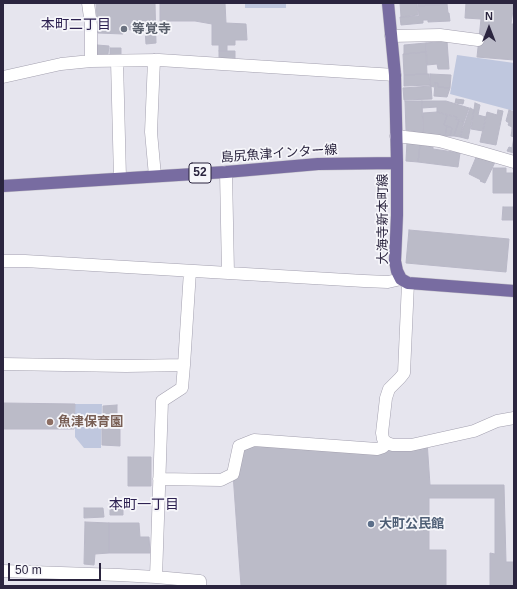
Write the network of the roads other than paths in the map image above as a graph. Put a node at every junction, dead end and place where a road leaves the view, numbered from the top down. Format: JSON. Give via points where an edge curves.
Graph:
{"nodes":[{"id":1,"x":88,"y":3,"type":"edge"},
{"id":2,"x":388,"y":3,"type":"edge"},
{"id":3,"x":391,"y":36,"type":"junction"},
{"id":4,"x":478,"y":40,"type":"dead end"},
{"id":5,"x":154,"y":60,"type":"junction"},
{"id":6,"x":91,"y":61,"type":"junction"},
{"id":7,"x":117,"y":61,"type":"junction"},
{"id":8,"x":395,"y":75,"type":"junction"},
{"id":9,"x":3,"y":77,"type":"edge"},
{"id":10,"x":396,"y":136,"type":"junction"},
{"id":11,"x":514,"y":162,"type":"edge"},
{"id":12,"x":397,"y":163,"type":"junction"},
{"id":13,"x":226,"y":172,"type":"junction"},
{"id":14,"x":155,"y":176,"type":"junction"},
{"id":15,"x":120,"y":178,"type":"junction"},
{"id":16,"x":3,"y":186,"type":"edge"},
{"id":17,"x":3,"y":261,"type":"edge"},
{"id":18,"x":190,"y":271,"type":"junction"},
{"id":19,"x":228,"y":273,"type":"junction"},
{"id":20,"x":404,"y":281,"type":"junction"},
{"id":21,"x":514,"y":291,"type":"edge"},
{"id":22,"x":3,"y":364,"type":"edge"},
{"id":23,"x":184,"y":365,"type":"junction"},
{"id":24,"x":514,"y":418,"type":"edge"},
{"id":25,"x":386,"y":443,"type":"junction"},
{"id":26,"x":159,"y":479,"type":"junction"},
{"id":27,"x":3,"y":571,"type":"edge"},
{"id":28,"x":156,"y":577,"type":"junction"},
{"id":29,"x":119,"y":580,"type":"edge"},
{"id":30,"x":200,"y":586,"type":"edge"}],
"edges":[{"from":1,"to":6,"type":"street"},
{"from":2,"to":3,"type":"main road"},
{"from":3,"to":4,"type":"street","via":[[440,35]]},
{"from":3,"to":8,"type":"main road"},
{"from":5,"to":7,"type":"street"},
{"from":5,"to":8,"type":"street"},
{"from":5,"to":14,"type":"street","via":[[151,132]]},
{"from":6,"to":7,"type":"street"},
{"from":6,"to":9,"type":"street","via":[[61,64]]},
{"from":7,"to":15,"type":"street"},
{"from":8,"to":10,"type":"main road"},
{"from":10,"to":11,"type":"street","via":[[439,141]]},
{"from":10,"to":12,"type":"main road"},
{"from":12,"to":13,"type":"main road","name":"島尻魚津インター線","number":"52","via":[[318,164]]},
{"from":12,"to":20,"type":"main road","name":"大海寺新本町線","via":[[396,261],[397,271]]},
{"from":13,"to":14,"type":"main road","name":"島尻魚津インター線","number":"52"},
{"from":13,"to":19,"type":"street"},
{"from":14,"to":15,"type":"main road","name":"島尻魚津インター線","number":"52"},
{"from":15,"to":16,"type":"main road","name":"島尻魚津インター線","number":"52"},
{"from":17,"to":18,"type":"street"},
{"from":18,"to":19,"type":"street"},
{"from":18,"to":23,"type":"street"},
{"from":19,"to":20,"type":"street"},
{"from":20,"to":21,"type":"main road"},
{"from":20,"to":25,"type":"street","via":[[404,373],[389,389],[386,398],[382,433]]},
{"from":22,"to":23,"type":"street"},
{"from":23,"to":26,"type":"street","via":[[182,388],[162,401]]},
{"from":24,"to":25,"type":"street","via":[[411,445]]},
{"from":25,"to":26,"type":"street","via":[[377,449],[254,440],[239,446],[233,474],[221,480]]},
{"from":26,"to":28,"type":"street"},
{"from":27,"to":29,"type":"street"},
{"from":28,"to":29,"type":"street"},
{"from":28,"to":30,"type":"street","via":[[200,581]]}]}
